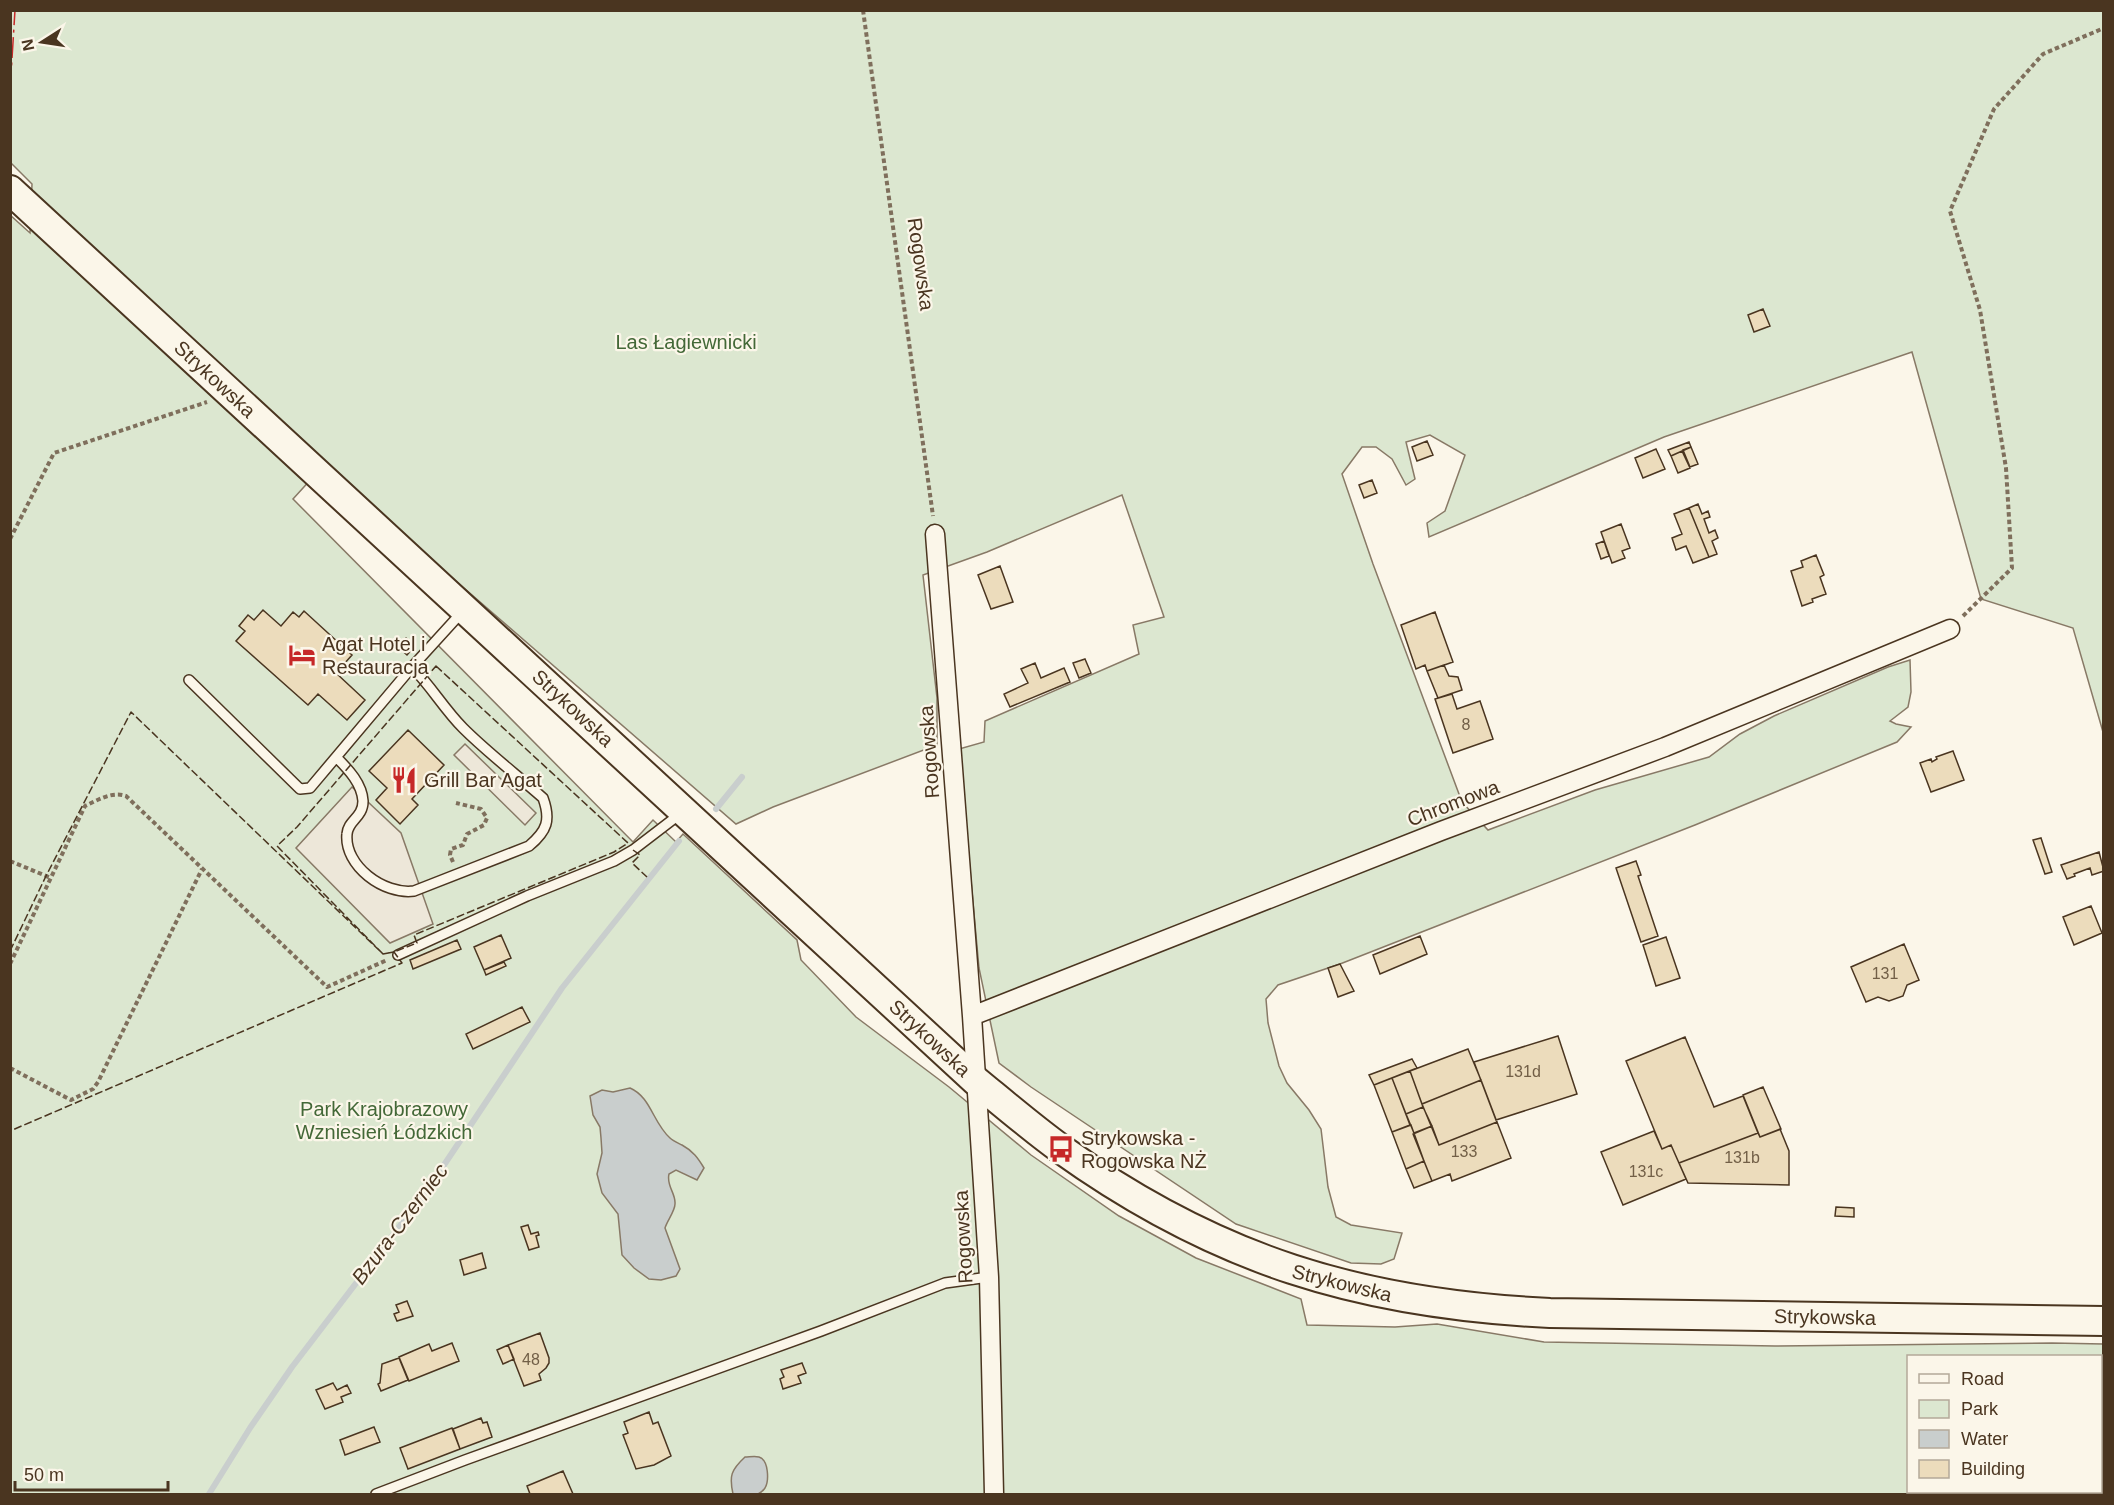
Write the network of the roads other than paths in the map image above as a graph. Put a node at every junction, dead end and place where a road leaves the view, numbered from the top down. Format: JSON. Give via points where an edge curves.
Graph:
{"nodes":[{"id":1,"x":10,"y":190,"type":"edge"},
{"id":2,"x":935,"y":534,"type":"road end"},
{"id":3,"x":465,"y":609,"type":"junction"},
{"id":4,"x":1950,"y":629,"type":"road end"},
{"id":5,"x":412,"y":668,"type":"junction"},
{"id":6,"x":189,"y":680,"type":"dead end"},
{"id":7,"x":337,"y":758,"type":"junction"},
{"id":8,"x":685,"y":811,"type":"junction"},
{"id":9,"x":398,"y":955,"type":"road end"},
{"id":10,"x":972,"y":1016,"type":"junction"},
{"id":11,"x":976,"y":1081,"type":"junction"},
{"id":12,"x":989,"y":1277,"type":"junction"},
{"id":13,"x":2103,"y":1321,"type":"edge"},
{"id":14,"x":376,"y":1494,"type":"edge"},
{"id":15,"x":994,"y":1494,"type":"edge"}],
"edges":[{"from":1,"to":3,"type":"main road","name":"Strykowska"},
{"from":2,"to":10,"type":"street","name":"Rogowska"},
{"from":3,"to":5,"type":"lane"},
{"from":3,"to":8,"type":"main road","name":"Strykowska"},
{"from":4,"to":10,"type":"street","name":"Chromowa","via":[[1665,747]]},
{"from":5,"to":7,"type":"lane"},
{"from":5,"to":7,"type":"lane","via":[[464,729],[543,798],[547,823],[540,837],[529,846],[414,891],[382,884],[352,860],[347,833],[360,815],[362,796],[357,780]]},
{"from":6,"to":7,"type":"lane","via":[[300,789],[310,788]]},
{"from":8,"to":9,"type":"lane","via":[[614,861]]},
{"from":8,"to":11,"type":"main road","name":"Strykowska"},
{"from":10,"to":11,"type":"street","name":"Rogowska"},
{"from":11,"to":12,"type":"street","name":"Rogowska"},
{"from":11,"to":13,"type":"main road","name":"Strykowska","via":[[1061,1149],[1161,1213],[1278,1266],[1362,1290],[1469,1308],[1538,1313]]},
{"from":12,"to":14,"type":"lane","via":[[945,1283]]},
{"from":12,"to":15,"type":"street","name":"Rogowska"}]}
